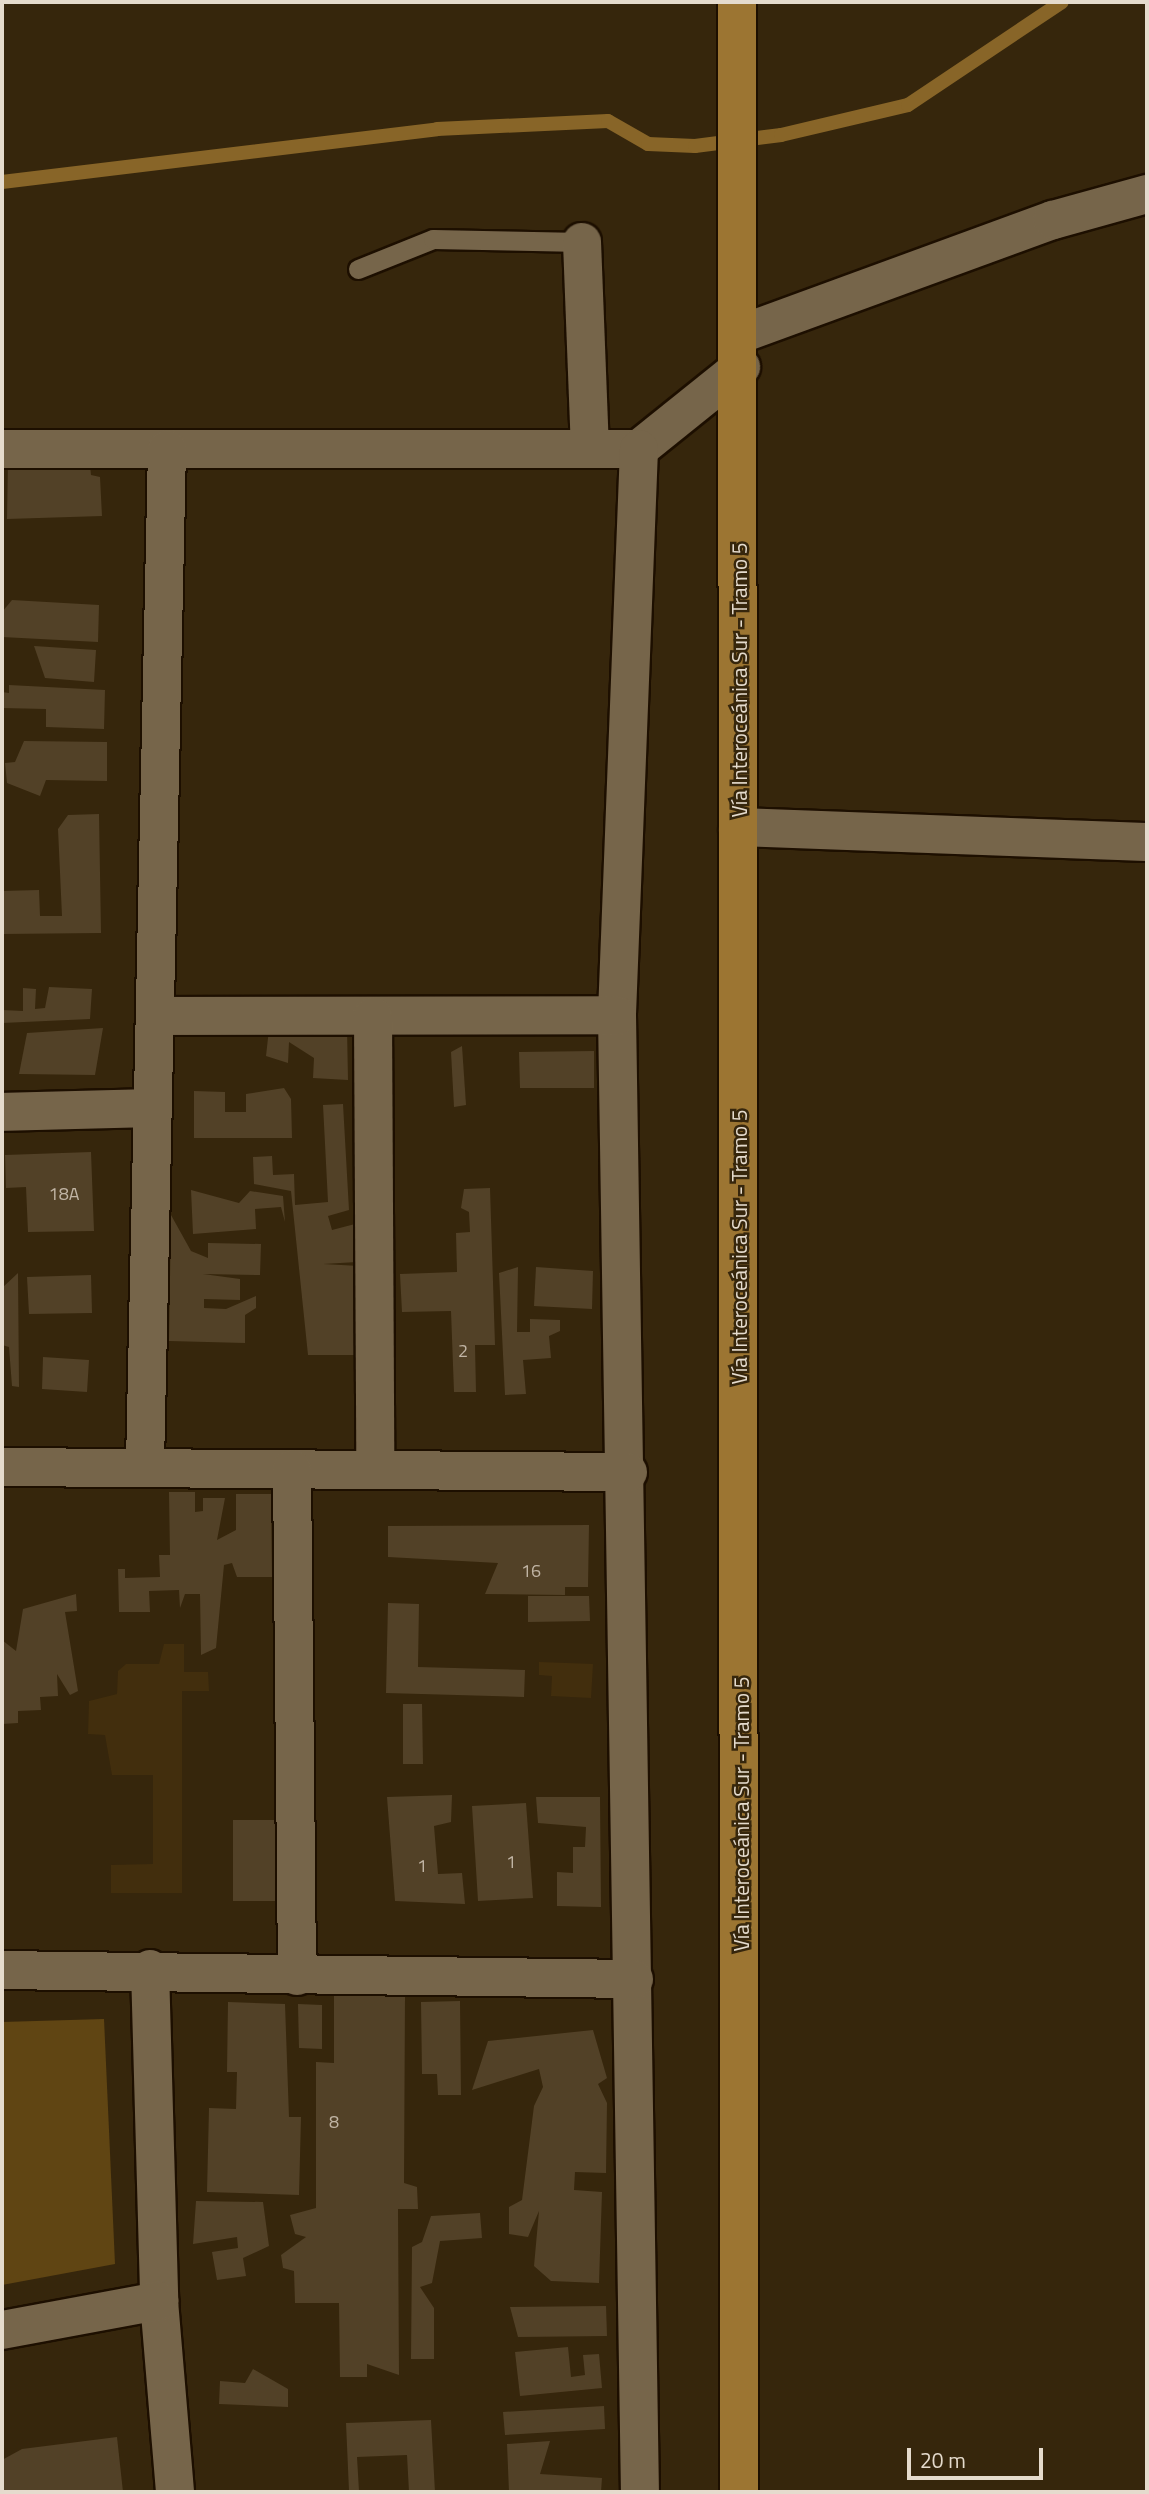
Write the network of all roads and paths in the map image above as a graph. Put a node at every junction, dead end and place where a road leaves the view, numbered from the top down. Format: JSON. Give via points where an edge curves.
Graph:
{"nodes":[{"id":1,"x":737,"y":2,"type":"edge"},
{"id":2,"x":1147,"y":194,"type":"edge"},
{"id":3,"x":582,"y":242,"type":"joint"},
{"id":4,"x":359,"y":269,"type":"dead end"},
{"id":5,"x":741,"y":351,"type":"junction"},
{"id":6,"x":590,"y":448,"type":"junction"},
{"id":7,"x":2,"y":449,"type":"edge"},
{"id":8,"x":167,"y":449,"type":"junction"},
{"id":9,"x":639,"y":449,"type":"junction"},
{"id":10,"x":738,"y":827,"type":"junction"},
{"id":11,"x":1147,"y":842,"type":"edge"},
{"id":12,"x":617,"y":1015,"type":"junction"},
{"id":13,"x":156,"y":1016,"type":"junction"},
{"id":14,"x":373,"y":1016,"type":"junction"},
{"id":15,"x":153,"y":1108,"type":"junction"},
{"id":16,"x":2,"y":1112,"type":"edge"},
{"id":17,"x":145,"y":1465,"type":"junction"},
{"id":18,"x":2,"y":1466,"type":"edge"},
{"id":19,"x":375,"y":1468,"type":"junction"},
{"id":20,"x":292,"y":1469,"type":"junction"},
{"id":21,"x":628,"y":1472,"type":"junction"},
{"id":22,"x":150,"y":1969,"type":"junction"},
{"id":23,"x":2,"y":1970,"type":"edge"},
{"id":24,"x":297,"y":1976,"type":"junction"},
{"id":25,"x":634,"y":1979,"type":"junction"},
{"id":26,"x":159,"y":2301,"type":"junction"},
{"id":27,"x":2,"y":2330,"type":"edge"},
{"id":28,"x":175,"y":2492,"type":"edge"},
{"id":29,"x":640,"y":2492,"type":"edge"},
{"id":30,"x":739,"y":2492,"type":"edge"}],
"edges":[{"from":1,"to":5,"type":"highway","name":"Vía Interoceánica Sur - Tramo 5"},
{"from":2,"to":5,"type":"street","via":[[1054,220]]},
{"from":3,"to":4,"type":"lane","via":[[433,239]]},
{"from":3,"to":6,"type":"street"},
{"from":5,"to":9,"type":"street"},
{"from":5,"to":10,"type":"highway","name":"Vía Interoceánica Sur - Tramo 5"},
{"from":6,"to":8,"type":"street"},
{"from":6,"to":9,"type":"street"},
{"from":7,"to":8,"type":"street"},
{"from":8,"to":13,"type":"street"},
{"from":9,"to":12,"type":"street"},
{"from":10,"to":11,"type":"street"},
{"from":10,"to":30,"type":"highway","name":"Vía Interoceánica Sur - Tramo 5"},
{"from":12,"to":14,"type":"street"},
{"from":12,"to":21,"type":"street"},
{"from":13,"to":14,"type":"street"},
{"from":13,"to":15,"type":"street"},
{"from":14,"to":19,"type":"street","via":[[379,1222]]},
{"from":15,"to":16,"type":"street"},
{"from":15,"to":17,"type":"street"},
{"from":17,"to":18,"type":"street"},
{"from":17,"to":20,"type":"street"},
{"from":19,"to":20,"type":"street"},
{"from":19,"to":21,"type":"street"},
{"from":20,"to":24,"type":"street"},
{"from":21,"to":25,"type":"street"},
{"from":22,"to":23,"type":"street"},
{"from":22,"to":24,"type":"street"},
{"from":22,"to":26,"type":"street"},
{"from":24,"to":25,"type":"street"},
{"from":25,"to":29,"type":"street"},
{"from":26,"to":27,"type":"street"},
{"from":26,"to":28,"type":"street"}]}
